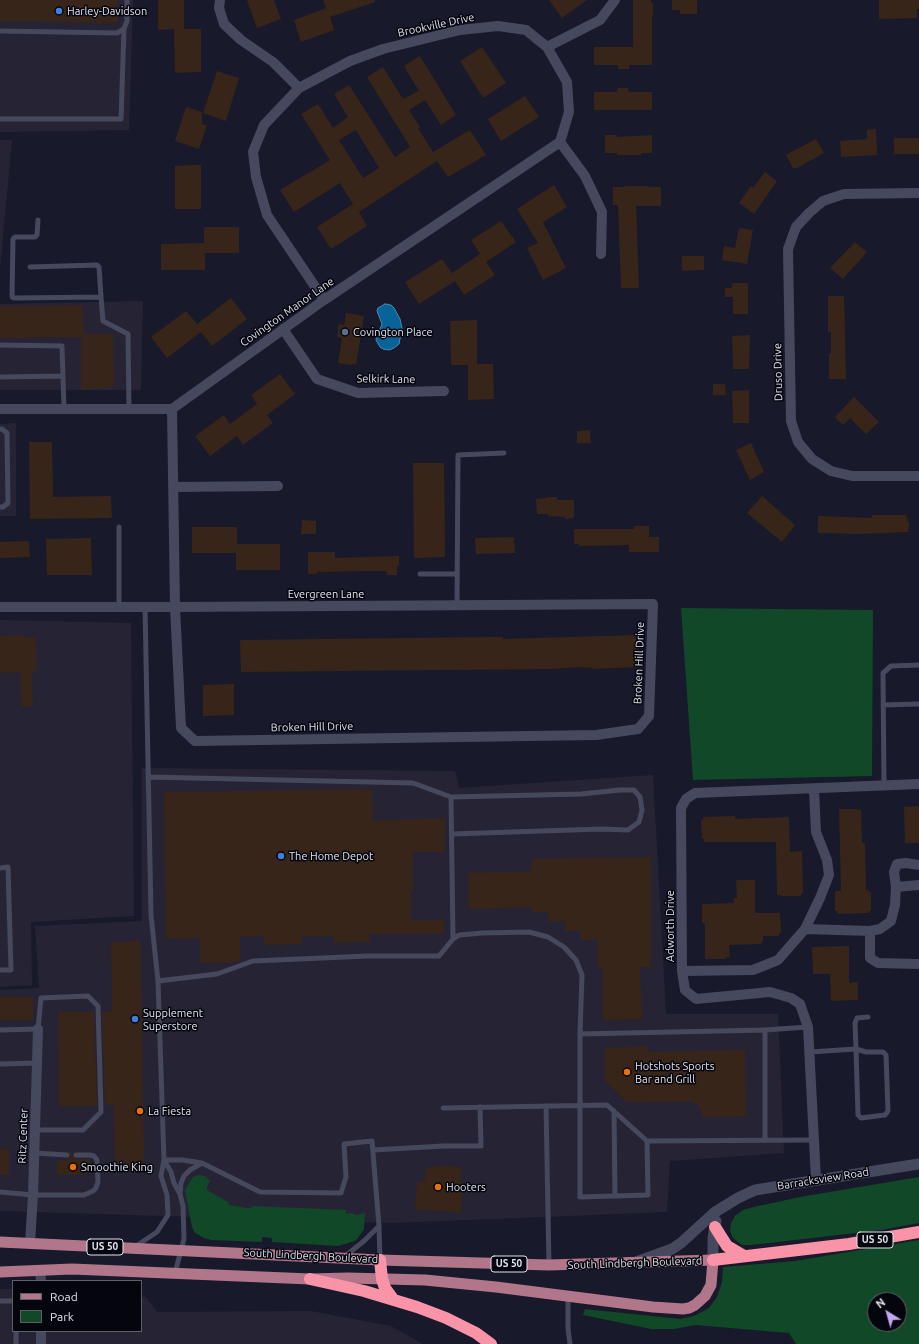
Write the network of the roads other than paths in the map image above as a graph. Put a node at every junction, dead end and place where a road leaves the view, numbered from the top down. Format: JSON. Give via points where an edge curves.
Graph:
{"nodes":[{"id":1,"x":127,"y":0,"type":"edge"},
{"id":2,"x":220,"y":0,"type":"edge"},
{"id":3,"x":615,"y":0,"type":"edge"},
{"id":4,"x":124,"y":28,"type":"junction"},
{"id":5,"x":0,"y":31,"type":"edge"},
{"id":6,"x":547,"y":47,"type":"junction"},
{"id":7,"x":299,"y":88,"type":"junction"},
{"id":8,"x":0,"y":119,"type":"edge"},
{"id":9,"x":560,"y":142,"type":"junction"},
{"id":10,"x":919,"y":193,"type":"edge"},
{"id":11,"x":38,"y":220,"type":"dead end"},
{"id":12,"x":601,"y":254,"type":"dead end"},
{"id":13,"x":30,"y":267,"type":"dead end"},
{"id":14,"x":101,"y":297,"type":"junction"},
{"id":15,"x":324,"y":300,"type":"junction"},
{"id":16,"x":283,"y":329,"type":"junction"},
{"id":17,"x":0,"y":345,"type":"edge"},
{"id":18,"x":63,"y":376,"type":"junction"},
{"id":19,"x":0,"y":377,"type":"edge"},
{"id":20,"x":444,"y":391,"type":"dead end"},
{"id":21,"x":64,"y":408,"type":"junction"},
{"id":22,"x":0,"y":409,"type":"edge"},
{"id":23,"x":129,"y":409,"type":"junction"},
{"id":24,"x":172,"y":409,"type":"junction"},
{"id":25,"x":0,"y":429,"type":"edge"},
{"id":26,"x":504,"y":453,"type":"dead end"},
{"id":27,"x":919,"y":476,"type":"edge"},
{"id":28,"x":278,"y":486,"type":"dead end"},
{"id":29,"x":173,"y":487,"type":"junction"},
{"id":30,"x":0,"y":507,"type":"edge"},
{"id":31,"x":119,"y":527,"type":"dead end"},
{"id":32,"x":420,"y":574,"type":"dead end"},
{"id":33,"x":457,"y":574,"type":"junction"},
{"id":34,"x":652,"y":604,"type":"joint"},
{"id":35,"x":457,"y":605,"type":"junction"},
{"id":36,"x":119,"y":606,"type":"junction"},
{"id":37,"x":145,"y":606,"type":"junction"},
{"id":38,"x":175,"y":606,"type":"junction"},
{"id":39,"x":0,"y":607,"type":"edge"},
{"id":40,"x":919,"y":665,"type":"edge"},
{"id":41,"x":919,"y":704,"type":"edge"},
{"id":42,"x":883,"y":705,"type":"junction"},
{"id":43,"x":148,"y":777,"type":"junction"},
{"id":44,"x":919,"y":784,"type":"edge"},
{"id":45,"x":884,"y":785,"type":"junction"},
{"id":46,"x":814,"y":789,"type":"junction"},
{"id":47,"x":451,"y":797,"type":"junction"},
{"id":48,"x":452,"y":834,"type":"junction"},
{"id":49,"x":919,"y":865,"type":"edge"},
{"id":50,"x":0,"y":868,"type":"edge"},
{"id":51,"x":919,"y":885,"type":"edge"},
{"id":52,"x":896,"y":887,"type":"junction"},
{"id":53,"x":805,"y":928,"type":"junction"},
{"id":54,"x":870,"y":931,"type":"junction"},
{"id":55,"x":453,"y":939,"type":"junction"},
{"id":56,"x":919,"y":964,"type":"edge"},
{"id":57,"x":0,"y":970,"type":"edge"},
{"id":58,"x":682,"y":971,"type":"junction"},
{"id":59,"x":158,"y":981,"type":"junction"},
{"id":60,"x":868,"y":1017,"type":"dead end"},
{"id":61,"x":808,"y":1027,"type":"junction"},
{"id":62,"x":0,"y":1030,"type":"edge"},
{"id":63,"x":38,"y":1030,"type":"junction"},
{"id":64,"x":765,"y":1030,"type":"junction"},
{"id":65,"x":580,"y":1034,"type":"junction"},
{"id":66,"x":856,"y":1049,"type":"junction"},
{"id":67,"x":810,"y":1052,"type":"junction"},
{"id":68,"x":0,"y":1064,"type":"edge"},
{"id":69,"x":36,"y":1064,"type":"junction"},
{"id":70,"x":546,"y":1106,"type":"junction"},
{"id":71,"x":580,"y":1106,"type":"junction"},
{"id":72,"x":480,"y":1107,"type":"junction"},
{"id":73,"x":443,"y":1108,"type":"dead end"},
{"id":74,"x":614,"y":1111,"type":"junction"},
{"id":75,"x":35,"y":1130,"type":"junction"},
{"id":76,"x":765,"y":1140,"type":"junction"},
{"id":77,"x":813,"y":1140,"type":"junction"},
{"id":78,"x":647,"y":1141,"type":"junction"},
{"id":79,"x":373,"y":1150,"type":"junction"},
{"id":80,"x":34,"y":1153,"type":"junction"},
{"id":81,"x":66,"y":1155,"type":"dead end"},
{"id":82,"x":76,"y":1155,"type":"dead end"},
{"id":83,"x":164,"y":1160,"type":"junction"},
{"id":84,"x":202,"y":1163,"type":"junction"},
{"id":85,"x":919,"y":1164,"type":"edge"},
{"id":86,"x":816,"y":1180,"type":"junction"},
{"id":87,"x":0,"y":1192,"type":"edge"},
{"id":88,"x":33,"y":1194,"type":"junction"},
{"id":89,"x":180,"y":1194,"type":"junction"},
{"id":90,"x":615,"y":1196,"type":"junction"},
{"id":91,"x":729,"y":1204,"type":"junction"},
{"id":92,"x":379,"y":1226,"type":"junction"},
{"id":93,"x":715,"y":1227,"type":"junction"},
{"id":94,"x":919,"y":1232,"type":"edge"},
{"id":95,"x":0,"y":1242,"type":"edge"},
{"id":96,"x":30,"y":1243,"type":"junction"},
{"id":97,"x":134,"y":1248,"type":"junction"},
{"id":98,"x":181,"y":1250,"type":"junction"},
{"id":99,"x":744,"y":1256,"type":"junction"},
{"id":100,"x":343,"y":1258,"type":"junction"},
{"id":101,"x":380,"y":1260,"type":"junction"},
{"id":102,"x":713,"y":1260,"type":"junction"},
{"id":103,"x":637,"y":1262,"type":"junction"},
{"id":104,"x":549,"y":1265,"type":"junction"},
{"id":105,"x":0,"y":1272,"type":"edge"},
{"id":106,"x":175,"y":1273,"type":"junction"},
{"id":107,"x":41,"y":1276,"type":"edge"},
{"id":108,"x":310,"y":1279,"type":"junction"},
{"id":109,"x":382,"y":1279,"type":"junction"},
{"id":110,"x":568,"y":1296,"type":"junction"},
{"id":111,"x":393,"y":1299,"type":"junction"},
{"id":112,"x":0,"y":1301,"type":"edge"},
{"id":113,"x":12,"y":1301,"type":"edge"},
{"id":114,"x":16,"y":1332,"type":"edge"},
{"id":115,"x":41,"y":1332,"type":"edge"},
{"id":116,"x":16,"y":1344,"type":"edge"},
{"id":117,"x":41,"y":1344,"type":"edge"},
{"id":118,"x":492,"y":1344,"type":"edge"},
{"id":119,"x":570,"y":1344,"type":"edge"}],
"edges":[{"from":1,"to":4,"type":"lane","via":[[127,21]]},
{"from":2,"to":7,"type":"street","via":[[219,8],[224,24],[241,40],[274,62]]},
{"from":3,"to":6,"type":"street","via":[[600,20]]},
{"from":4,"to":5,"type":"lane","via":[[117,33]]},
{"from":4,"to":8,"type":"lane","via":[[120,119]]},
{"from":6,"to":7,"type":"street","name":"Brookville Drive","via":[[526,30],[498,26],[460,30],[350,60]]},
{"from":6,"to":9,"type":"street","name":"Brookville Drive","via":[[566,82],[569,112]]},
{"from":7,"to":15,"type":"street","name":"Brookville Drive","via":[[264,125],[253,152],[256,177],[268,215]]},
{"from":9,"to":12,"type":"street","via":[[585,176],[602,212]]},
{"from":9,"to":15,"type":"street","name":"Covington Manor Lane"},
{"from":10,"to":27,"type":"street","name":"Druso Drive","via":[[844,194],[823,201],[796,227],[788,249],[791,421],[798,442],[812,459],[831,471],[852,476]]},
{"from":11,"to":14,"type":"lane","via":[[35,237],[13,239],[12,296]]},
{"from":13,"to":14,"type":"lane","via":[[97,265]]},
{"from":14,"to":23,"type":"lane","via":[[103,321],[128,334]]},
{"from":15,"to":16,"type":"street","name":"Covington Manor Lane"},
{"from":16,"to":20,"type":"street","name":"Selkirk Lane","via":[[317,379],[358,393]]},
{"from":16,"to":24,"type":"street","name":"Covington Manor Lane"},
{"from":17,"to":18,"type":"lane","via":[[62,346]]},
{"from":18,"to":19,"type":"lane"},
{"from":18,"to":21,"type":"lane"},
{"from":21,"to":22,"type":"street"},
{"from":21,"to":23,"type":"street"},
{"from":23,"to":24,"type":"street"},
{"from":24,"to":29,"type":"street","name":"Broken Hill Drive"},
{"from":25,"to":30,"type":"lane","via":[[6,433],[8,503]]},
{"from":26,"to":33,"type":"lane","via":[[458,455]]},
{"from":28,"to":29,"type":"street"},
{"from":29,"to":38,"type":"street","name":"Broken Hill Drive"},
{"from":31,"to":36,"type":"lane"},
{"from":32,"to":33,"type":"lane"},
{"from":33,"to":35,"type":"lane"},
{"from":34,"to":35,"type":"street","name":"Evergreen Lane"},
{"from":34,"to":38,"type":"street","name":"Broken Hill Drive","via":[[649,716],[638,729],[596,735],[195,741],[181,728]]},
{"from":35,"to":38,"type":"street","name":"Evergreen Lane"},
{"from":36,"to":37,"type":"street","name":"Evergreen Lane"},
{"from":36,"to":39,"type":"street","name":"Evergreen Lane"},
{"from":37,"to":38,"type":"street","name":"Evergreen Lane"},
{"from":37,"to":43,"type":"lane"},
{"from":40,"to":42,"type":"lane","via":[[890,666],[883,673]]},
{"from":41,"to":42,"type":"lane"},
{"from":42,"to":45,"type":"lane"},
{"from":43,"to":47,"type":"lane","via":[[413,783]]},
{"from":43,"to":59,"type":"lane","via":[[151,915]]},
{"from":44,"to":45,"type":"street","name":"Adworth Drive"},
{"from":45,"to":46,"type":"street","name":"Adworth Drive"},
{"from":46,"to":53,"type":"street","via":[[816,832],[827,860],[829,875]]},
{"from":46,"to":58,"type":"street","name":"Adworth Drive","via":[[695,793],[686,799],[681,808]]},
{"from":47,"to":48,"type":"lane"},
{"from":47,"to":48,"type":"lane","via":[[634,790],[640,797],[642,810],[639,822],[628,830]]},
{"from":48,"to":55,"type":"lane"},
{"from":49,"to":52,"type":"street","via":[[897,864],[894,872]]},
{"from":50,"to":57,"type":"lane","via":[[8,867],[10,970]]},
{"from":51,"to":52,"type":"street"},
{"from":52,"to":54,"type":"street","via":[[891,921],[880,929]]},
{"from":53,"to":54,"type":"street"},
{"from":53,"to":58,"type":"street","via":[[778,960],[753,970]]},
{"from":54,"to":56,"type":"street","via":[[870,958],[878,963]]},
{"from":55,"to":59,"type":"lane","via":[[439,956],[253,961],[217,974]]},
{"from":55,"to":65,"type":"lane","via":[[459,935],[528,932],[548,937],[564,947],[576,960],[582,975]]},
{"from":58,"to":61,"type":"street","name":"Adworth Drive","via":[[686,990],[696,999],[770,992],[791,998],[800,1004]]},
{"from":59,"to":83,"type":"lane"},
{"from":60,"to":66,"type":"lane","via":[[858,1018],[855,1023]]},
{"from":61,"to":64,"type":"lane"},
{"from":61,"to":67,"type":"street","name":"Adworth Drive"},
{"from":62,"to":63,"type":"lane"},
{"from":63,"to":69,"type":"street","name":"Ritz Center"},
{"from":63,"to":75,"type":"lane","via":[[41,998],[88,996],[98,1006],[101,1112],[83,1130]]},
{"from":64,"to":65,"type":"lane"},
{"from":64,"to":76,"type":"lane"},
{"from":65,"to":71,"type":"lane"},
{"from":66,"to":66,"type":"lane","via":[[883,1052],[886,1056],[888,1111],[885,1115],[861,1118],[858,1115]]},
{"from":66,"to":67,"type":"lane"},
{"from":67,"to":77,"type":"street","name":"Adworth Drive"},
{"from":68,"to":69,"type":"lane"},
{"from":69,"to":75,"type":"street","name":"Ritz Center"},
{"from":70,"to":71,"type":"lane"},
{"from":70,"to":72,"type":"lane"},
{"from":70,"to":104,"type":"lane"},
{"from":71,"to":74,"type":"lane","via":[[607,1105]]},
{"from":71,"to":90,"type":"lane","via":[[580,1197]]},
{"from":72,"to":73,"type":"lane"},
{"from":72,"to":79,"type":"lane","via":[[481,1146]]},
{"from":74,"to":78,"type":"lane"},
{"from":74,"to":90,"type":"lane"},
{"from":75,"to":80,"type":"street","name":"Ritz Center"},
{"from":76,"to":77,"type":"lane"},
{"from":76,"to":78,"type":"lane"},
{"from":77,"to":86,"type":"street","name":"Adworth Drive"},
{"from":78,"to":90,"type":"lane","via":[[648,1195]]},
{"from":79,"to":84,"type":"lane","via":[[372,1141],[344,1144],[346,1177],[341,1193],[260,1192]]},
{"from":79,"to":92,"type":"lane"},
{"from":80,"to":81,"type":"lane"},
{"from":80,"to":88,"type":"street","name":"Ritz Center"},
{"from":82,"to":88,"type":"lane","via":[[90,1155],[97,1160],[98,1182],[93,1191],[84,1195]]},
{"from":83,"to":84,"type":"lane"},
{"from":83,"to":89,"type":"lane"},
{"from":83,"to":97,"type":"lane","via":[[161,1176],[168,1195],[168,1215],[157,1232]]},
{"from":84,"to":89,"type":"lane","via":[[184,1176]]},
{"from":85,"to":86,"type":"street","name":"Barracksview Road"},
{"from":86,"to":91,"type":"street","name":"Barracksview Road","via":[[755,1190]]},
{"from":87,"to":88,"type":"lane"},
{"from":88,"to":96,"type":"street","name":"Ritz Center"},
{"from":89,"to":98,"type":"lane","via":[[184,1222]]},
{"from":91,"to":93,"type":"street","name":"Barracksview Road","via":[[721,1213]]},
{"from":91,"to":103,"type":"street","name":"Barracksview Road","via":[[715,1212],[672,1249]]},
{"from":92,"to":100,"type":"lane"},
{"from":92,"to":101,"type":"lane"},
{"from":93,"to":99,"type":"highway","via":[[727,1246]]},
{"from":93,"to":102,"type":"street","name":"Barracksview Road"},
{"from":94,"to":99,"type":"highway","number":"US 50","via":[[849,1244]]},
{"from":95,"to":96,"type":"main road","name":"South Lindbergh Boulevard","number":"US 50"},
{"from":96,"to":97,"type":"main road","name":"South Lindbergh Boulevard","number":"US 50"},
{"from":97,"to":98,"type":"main road","name":"South Lindbergh Boulevard","number":"US 50"},
{"from":98,"to":100,"type":"main road","name":"South Lindbergh Boulevard","number":"US 50"},
{"from":98,"to":106,"type":"lane"},
{"from":99,"to":102,"type":"highway","number":"US 50"},
{"from":100,"to":101,"type":"main road","name":"South Lindbergh Boulevard","number":"US 50"},
{"from":101,"to":104,"type":"main road","name":"South Lindbergh Boulevard","number":"US 50"},
{"from":101,"to":109,"type":"highway"},
{"from":102,"to":103,"type":"main road","name":"South Lindbergh Boulevard","number":"US 50"},
{"from":102,"to":110,"type":"main road","name":"South Lindbergh Boulevard","via":[[712,1279],[708,1291],[701,1301],[689,1308],[653,1307]]},
{"from":103,"to":104,"type":"main road","name":"South Lindbergh Boulevard","number":"US 50"},
{"from":105,"to":107,"type":"main road","name":"South Lindbergh Boulevard","number":"US 50"},
{"from":106,"to":107,"type":"main road","name":"South Lindbergh Boulevard","number":"US 50","via":[[72,1269]]},
{"from":106,"to":108,"type":"main road","name":"South Lindbergh Boulevard","number":"US 50"},
{"from":108,"to":109,"type":"main road","name":"South Lindbergh Boulevard"},
{"from":108,"to":111,"type":"highway","number":"US 50"},
{"from":109,"to":110,"type":"main road","name":"South Lindbergh Boulevard","via":[[460,1283]]},
{"from":109,"to":111,"type":"highway"},
{"from":110,"to":119,"type":"lane"},
{"from":111,"to":118,"type":"highway","number":"US 50","via":[[446,1318]]},
{"from":112,"to":113,"type":"lane"},
{"from":114,"to":116,"type":"lane"},
{"from":115,"to":117,"type":"street"}]}
